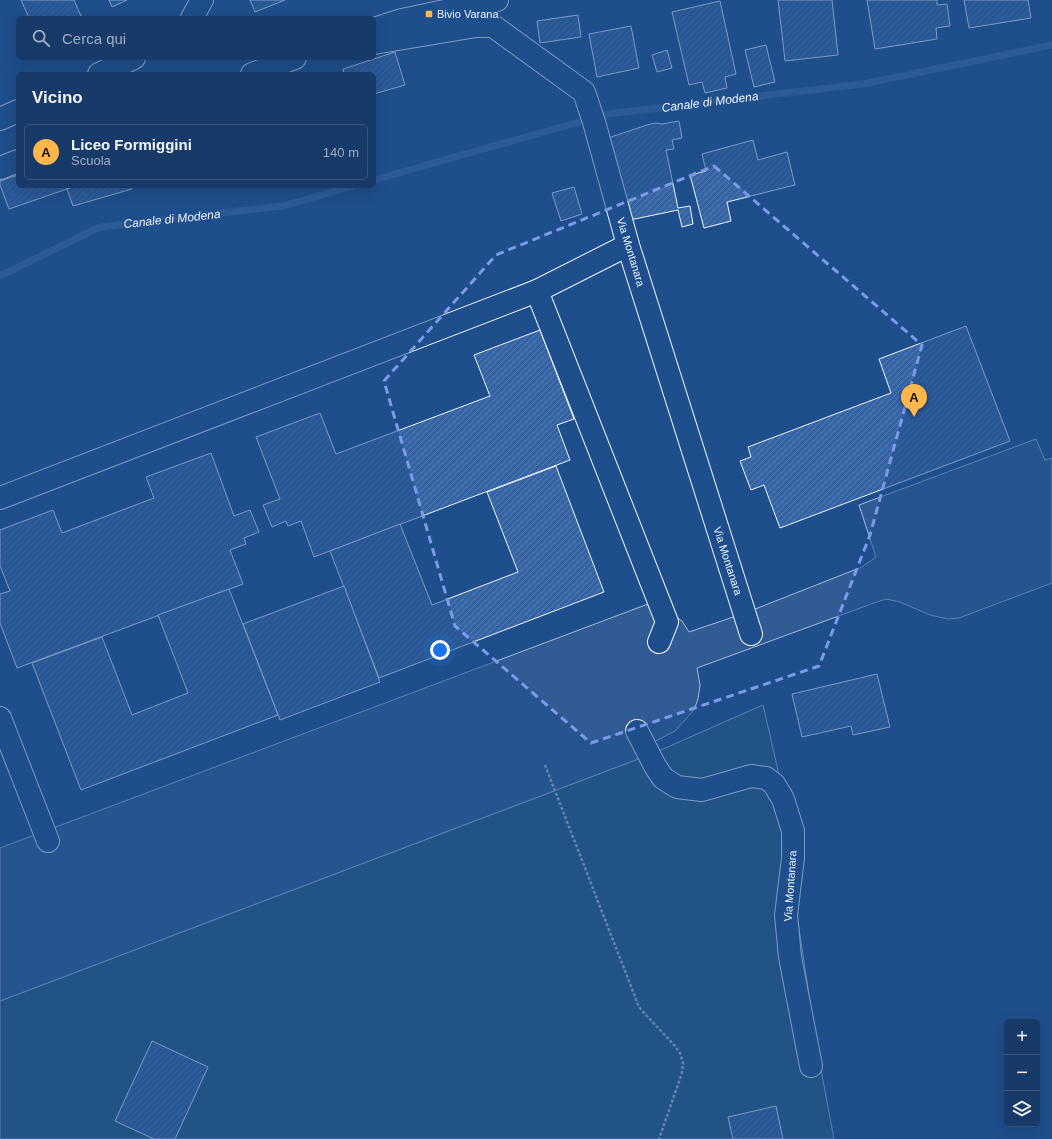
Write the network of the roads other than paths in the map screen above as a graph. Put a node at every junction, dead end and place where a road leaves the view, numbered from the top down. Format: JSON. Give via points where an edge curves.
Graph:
{"nodes":[{"id":1,"x":202,"y":0,"type":"edge"},
{"id":2,"x":497,"y":0,"type":"edge"},
{"id":3,"x":193,"y":16,"type":"edge"},
{"id":4,"x":376,"y":28,"type":"edge"},
{"id":5,"x":376,"y":43,"type":"edge"},
{"id":6,"x":130,"y":60,"type":"edge"},
{"id":7,"x":290,"y":60,"type":"edge"},
{"id":8,"x":103,"y":72,"type":"edge"},
{"id":9,"x":257,"y":72,"type":"edge"},
{"id":10,"x":16,"y":112,"type":"edge"},
{"id":11,"x":0,"y":119,"type":"edge"},
{"id":12,"x":16,"y":162,"type":"edge"},
{"id":13,"x":0,"y":168,"type":"edge"},
{"id":14,"x":628,"y":245,"type":"junction"},
{"id":15,"x":536,"y":291,"type":"junction"},
{"id":16,"x":0,"y":498,"type":"edge"},
{"id":17,"x":751,"y":634,"type":"dead end"},
{"id":18,"x":659,"y":642,"type":"dead end"},
{"id":19,"x":0,"y":718,"type":"edge"},
{"id":20,"x":637,"y":731,"type":"dead end"},
{"id":21,"x":48,"y":841,"type":"dead end"},
{"id":22,"x":811,"y":1066,"type":"dead end"}],
"edges":[{"from":1,"to":3,"type":"main road"},
{"from":2,"to":4,"type":"main road","via":[[402,20]]},
{"from":5,"to":14,"type":"main road","name":"Via Montanara","via":[[476,26],[493,26],[584,92]]},
{"from":6,"to":8,"type":"main road"},
{"from":7,"to":9,"type":"main road"},
{"from":10,"to":11,"type":"main road"},
{"from":12,"to":13,"type":"main road"},
{"from":14,"to":15,"type":"main road"},
{"from":14,"to":17,"type":"main road","name":"Via Montanara"},
{"from":15,"to":16,"type":"main road"},
{"from":15,"to":18,"type":"main road","via":[[667,622]]},
{"from":19,"to":21,"type":"main road"},
{"from":20,"to":22,"type":"main road","name":"Via Montanara","via":[[663,778],[677,787],[702,790],[751,776],[766,778],[774,784],[783,799],[793,831],[793,858],[786,915],[790,957]]}]}
